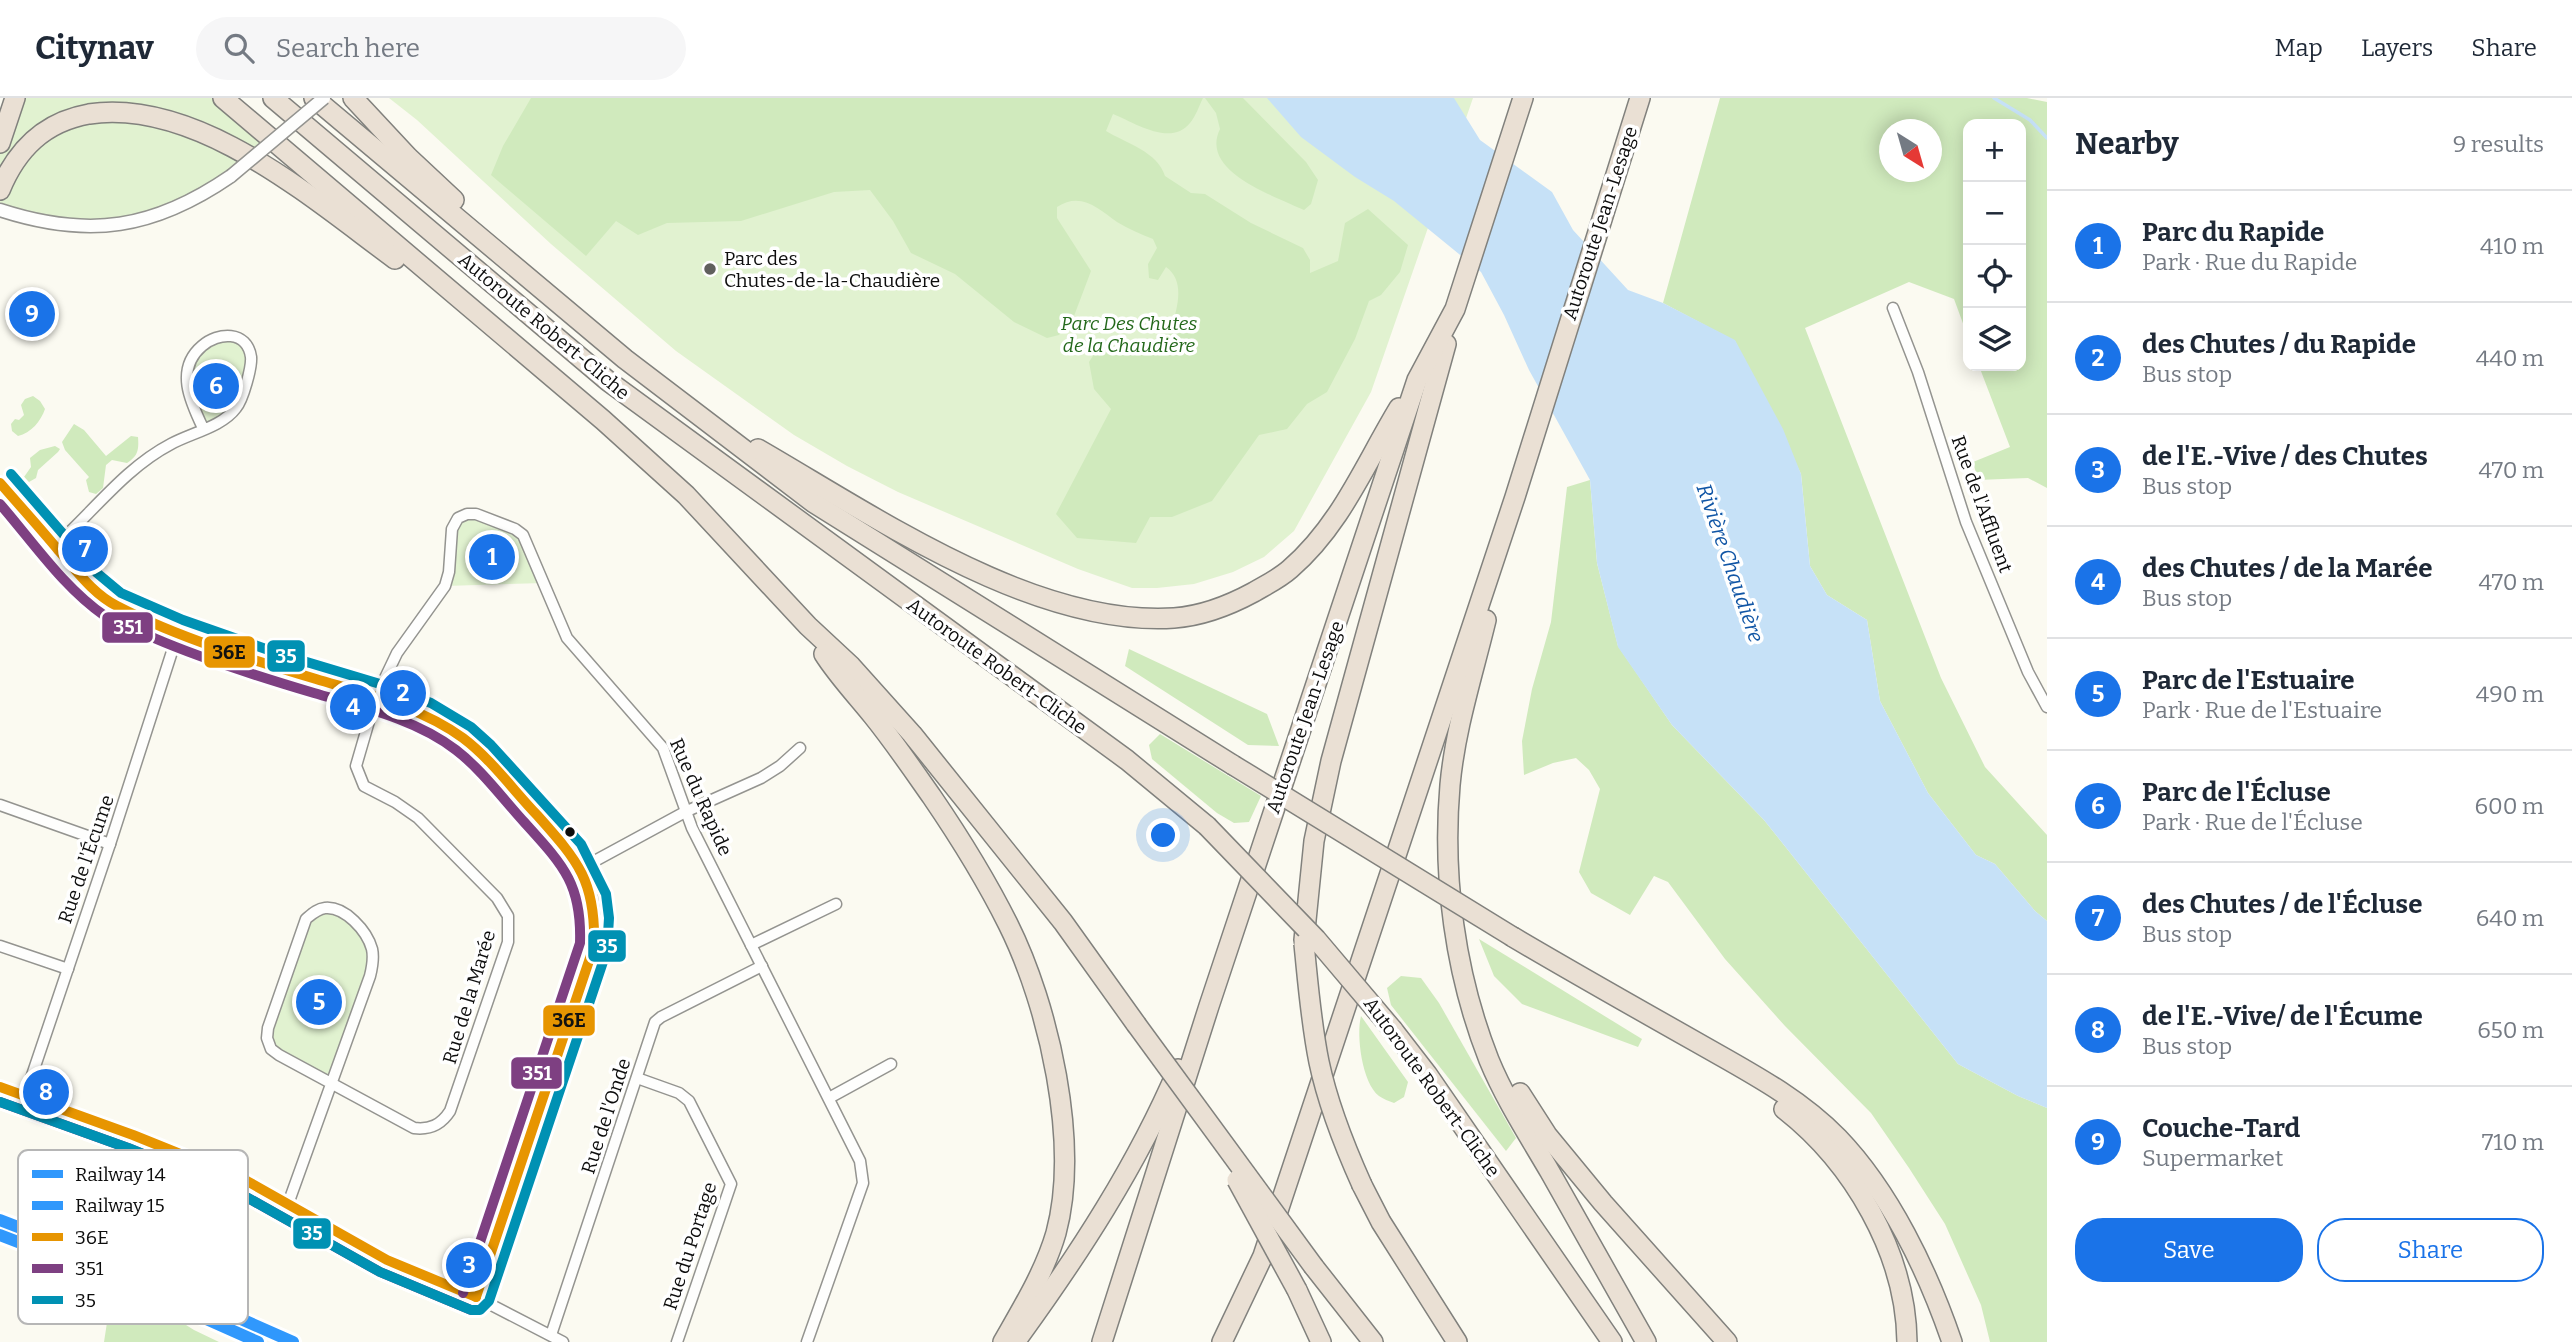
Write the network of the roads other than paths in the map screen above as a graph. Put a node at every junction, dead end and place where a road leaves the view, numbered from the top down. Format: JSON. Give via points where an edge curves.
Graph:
{"nodes":[{"id":1,"x":15,"y":98,"type":"edge"},
{"id":2,"x":223,"y":98,"type":"edge"},
{"id":3,"x":273,"y":98,"type":"edge"},
{"id":4,"x":314,"y":98,"type":"edge"},
{"id":5,"x":324,"y":98,"type":"edge"},
{"id":6,"x":353,"y":98,"type":"edge"},
{"id":7,"x":1523,"y":98,"type":"edge"},
{"id":8,"x":1640,"y":98,"type":"edge"},
{"id":9,"x":0,"y":144,"type":"edge"},
{"id":10,"x":0,"y":190,"type":"edge"},
{"id":11,"x":0,"y":210,"type":"edge"},
{"id":12,"x":497,"y":252,"type":"junction"},
{"id":13,"x":1893,"y":308,"type":"dead end"},
{"id":14,"x":1455,"y":309,"type":"junction"},
{"id":15,"x":491,"y":325,"type":"junction"},
{"id":16,"x":1417,"y":380,"type":"junction"},
{"id":17,"x":706,"y":419,"type":"junction"},
{"id":18,"x":203,"y":428,"type":"junction"},
{"id":19,"x":0,"y":483,"type":"edge"},
{"id":20,"x":1515,"y":498,"type":"junction"},
{"id":21,"x":55,"y":546,"type":"junction"},
{"id":22,"x":808,"y":626,"type":"junction"},
{"id":23,"x":178,"y":633,"type":"junction"},
{"id":24,"x":376,"y":697,"type":"junction"},
{"id":25,"x":2047,"y":707,"type":"edge"},
{"id":26,"x":800,"y":748,"type":"dead end"},
{"id":27,"x":0,"y":805,"type":"edge"},
{"id":28,"x":685,"y":812,"type":"junction"},
{"id":29,"x":110,"y":844,"type":"junction"},
{"id":30,"x":580,"y":869,"type":"junction"},
{"id":31,"x":836,"y":904,"type":"dead end"},
{"id":32,"x":751,"y":945,"type":"junction"},
{"id":33,"x":0,"y":946,"type":"edge"},
{"id":34,"x":1553,"y":961,"type":"junction"},
{"id":35,"x":762,"y":966,"type":"junction"},
{"id":36,"x":68,"y":969,"type":"junction"},
{"id":37,"x":1463,"y":969,"type":"junction"},
{"id":38,"x":1209,"y":1006,"type":"junction"},
{"id":39,"x":891,"y":1064,"type":"dead end"},
{"id":40,"x":637,"y":1078,"type":"junction"},
{"id":41,"x":331,"y":1082,"type":"junction"},
{"id":42,"x":0,"y":1087,"type":"edge"},
{"id":43,"x":25,"y":1096,"type":"junction"},
{"id":44,"x":830,"y":1098,"type":"junction"},
{"id":45,"x":1192,"y":1104,"type":"junction"},
{"id":46,"x":170,"y":1150,"type":"edge"},
{"id":47,"x":248,"y":1182,"type":"edge"},
{"id":48,"x":288,"y":1204,"type":"junction"},
{"id":49,"x":1263,"y":1256,"type":"junction"},
{"id":50,"x":476,"y":1297,"type":"junction"},
{"id":51,"x":551,"y":1335,"type":"junction"},
{"id":52,"x":563,"y":1342,"type":"edge"},
{"id":53,"x":677,"y":1342,"type":"edge"},
{"id":54,"x":807,"y":1342,"type":"edge"},
{"id":55,"x":1003,"y":1342,"type":"edge"},
{"id":56,"x":1015,"y":1342,"type":"edge"},
{"id":57,"x":1102,"y":1342,"type":"edge"},
{"id":58,"x":1222,"y":1342,"type":"edge"},
{"id":59,"x":1234,"y":1342,"type":"edge"},
{"id":60,"x":1321,"y":1342,"type":"edge"},
{"id":61,"x":1373,"y":1342,"type":"edge"},
{"id":62,"x":1457,"y":1342,"type":"edge"},
{"id":63,"x":1612,"y":1342,"type":"edge"},
{"id":64,"x":1647,"y":1342,"type":"edge"},
{"id":65,"x":1727,"y":1342,"type":"edge"},
{"id":66,"x":1907,"y":1342,"type":"edge"},
{"id":67,"x":1952,"y":1342,"type":"edge"}],
"edges":[{"from":1,"to":9,"type":"highway"},
{"from":2,"to":15,"type":"highway","name":"Autoroute Robert-Cliche"},
{"from":3,"to":63,"type":"highway","name":"Autoroute Robert-Cliche","bridge":true,"via":[[618,389],[1127,760],[1207,826],[1316,939],[1393,1030]]},
{"from":4,"to":12,"type":"highway"},
{"from":5,"to":11,"type":"street","bridge":true,"via":[[231,176],[151,218],[113,225],[57,225]]},
{"from":6,"to":12,"type":"highway","via":[[470,215]]},
{"from":7,"to":14,"type":"highway","name":"Autoroute Jean-Lesage"},
{"from":8,"to":20,"type":"highway","name":"Autoroute Jean-Lesage"},
{"from":10,"to":15,"type":"highway","via":[[24,148],[55,124],[98,113],[149,114],[202,131],[281,176]]},
{"from":12,"to":17,"type":"highway","via":[[625,359]]},
{"from":13,"to":25,"type":"street","name":"Rue de l'Affluent","via":[[1966,522]]},
{"from":14,"to":16,"type":"highway","name":"Autoroute Jean-Lesage"},
{"from":14,"to":62,"type":"highway","bridge":true,"via":[[1331,761],[1314,841],[1304,944],[1310,1010],[1332,1112],[1381,1222]]},
{"from":15,"to":22,"type":"highway","name":"Autoroute Robert-Cliche","via":[[686,495]]},
{"from":16,"to":17,"type":"highway","via":[[1344,506],[1315,545],[1288,571],[1236,602],[1176,618],[1100,613],[1001,581],[895,531]]},
{"from":16,"to":38,"type":"highway","name":"Autoroute Jean-Lesage"},
{"from":17,"to":34,"type":"highway","bridge":true,"via":[[825,510]]},
{"from":18,"to":18,"type":"street","via":[[190,400],[188,363],[208,340],[229,334],[249,348],[251,360],[243,392],[237,408]]},
{"from":18,"to":21,"type":"street","via":[[152,454]]},
{"from":19,"to":21,"type":"street"},
{"from":20,"to":37,"type":"highway","via":[[1451,782],[1449,874]]},
{"from":20,"to":49,"type":"highway","name":"Autoroute Jean-Lesage"},
{"from":21,"to":23,"type":"street","via":[[87,583],[114,605]]},
{"from":22,"to":45,"type":"highway","name":"Autoroute Robert-Cliche","bridge":true,"via":[[851,666],[973,807],[1063,922]]},
{"from":22,"to":55,"type":"highway","via":[[975,864],[1009,926],[1040,1009],[1063,1110],[1061,1206],[1041,1273]]},
{"from":23,"to":24,"type":"street"},
{"from":23,"to":29,"type":"street","name":"Rue de l'Écume"},
{"from":24,"to":28,"type":"street","name":"Rue du Rapide","via":[[397,653],[445,586],[452,529],[458,518],[467,514],[515,529],[523,536],[561,628],[658,740]]},
{"from":24,"to":30,"type":"street","via":[[426,716],[463,738],[557,837]]},
{"from":24,"to":41,"type":"street","name":"Rue de la Marée","via":[[356,766],[359,777],[364,786],[418,818],[496,898],[508,916],[508,943],[444,1120],[425,1129],[414,1128]]},
{"from":26,"to":28,"type":"street","via":[[761,778]]},
{"from":27,"to":29,"type":"street"},
{"from":28,"to":30,"type":"street"},
{"from":28,"to":32,"type":"street","name":"Rue du Rapide"},
{"from":29,"to":36,"type":"street","name":"Rue de l'Écume"},
{"from":30,"to":50,"type":"street","via":[[592,897],[594,946]]},
{"from":31,"to":32,"type":"street"},
{"from":32,"to":35,"type":"street","name":"Rue du Rapide"},
{"from":33,"to":36,"type":"street"},
{"from":34,"to":66,"type":"highway","via":[[1774,1101],[1817,1138],[1861,1195],[1879,1229],[1903,1301]]},
{"from":34,"to":67,"type":"highway","via":[[1776,1088],[1839,1139],[1906,1236]]},
{"from":35,"to":40,"type":"street","name":"Rue de l'Onde","via":[[655,1022]]},
{"from":35,"to":44,"type":"street","name":"Rue du Rapide"},
{"from":36,"to":43,"type":"street","name":"Rue de l'Écume"},
{"from":37,"to":64,"type":"highway","via":[[1490,1062]]},
{"from":37,"to":65,"type":"highway","via":[[1504,1066],[1547,1135]]},
{"from":38,"to":56,"type":"highway","via":[[1114,1193],[1068,1269]]},
{"from":38,"to":57,"type":"highway","name":"Autoroute Jean-Lesage"},
{"from":39,"to":44,"type":"street"},
{"from":40,"to":51,"type":"street","name":"Rue de l'Onde"},
{"from":40,"to":53,"type":"street","name":"Rue du Portage","via":[[689,1101],[731,1184]]},
{"from":41,"to":41,"type":"street","via":[[373,961],[372,948],[356,923],[339,910],[325,908],[306,919],[267,1038],[279,1055]]},
{"from":41,"to":48,"type":"street"},
{"from":42,"to":43,"type":"street"},
{"from":43,"to":46,"type":"street"},
{"from":44,"to":54,"type":"street","name":"Rue du Rapide","via":[[860,1161],[863,1182]]},
{"from":45,"to":60,"type":"highway","bridge":true,"via":[[1297,1290]]},
{"from":45,"to":61,"type":"highway","name":"Autoroute Robert-Cliche","bridge":true},
{"from":47,"to":48,"type":"street"},
{"from":48,"to":50,"type":"street","via":[[387,1261]]},
{"from":49,"to":58,"type":"highway","name":"Autoroute Jean-Lesage"},
{"from":49,"to":59,"type":"highway"},
{"from":50,"to":51,"type":"street"},
{"from":51,"to":52,"type":"street"}]}
